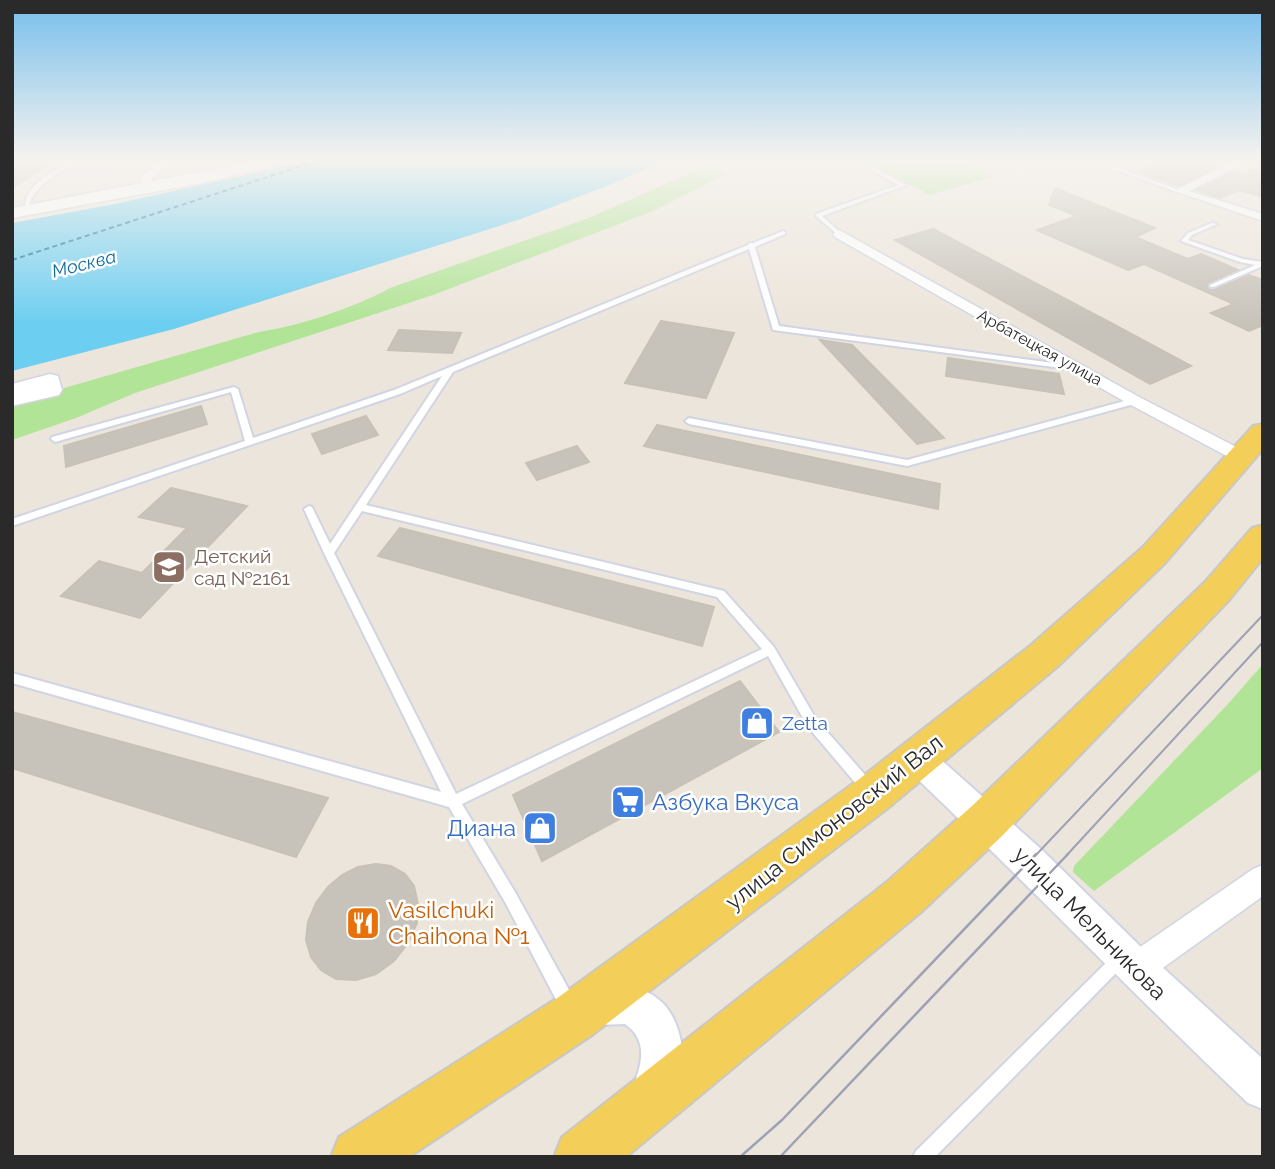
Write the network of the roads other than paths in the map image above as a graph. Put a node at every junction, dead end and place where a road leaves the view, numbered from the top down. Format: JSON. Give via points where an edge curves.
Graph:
{"nodes":[{"id":1,"x":819,"y":215,"type":"edge"},
{"id":2,"x":1214,"y":224,"type":"dead end"},
{"id":3,"x":783,"y":233,"type":"dead end"},
{"id":4,"x":839,"y":234,"type":"joint"},
{"id":5,"x":751,"y":244,"type":"junction"},
{"id":6,"x":1262,"y":264,"type":"edge"},
{"id":7,"x":1212,"y":286,"type":"dead end"},
{"id":8,"x":1079,"y":369,"type":"junction"},
{"id":9,"x":450,"y":370,"type":"junction"},
{"id":10,"x":12,"y":391,"type":"edge"},
{"id":11,"x":12,"y":400,"type":"edge"},
{"id":12,"x":1135,"y":401,"type":"junction"},
{"id":13,"x":689,"y":421,"type":"dead end"},
{"id":14,"x":55,"y":439,"type":"dead end"},
{"id":15,"x":250,"y":443,"type":"junction"},
{"id":16,"x":1252,"y":444,"type":"edge"},
{"id":17,"x":360,"y":507,"type":"junction"},
{"id":18,"x":309,"y":509,"type":"dead end"},
{"id":19,"x":12,"y":523,"type":"edge"},
{"id":20,"x":1263,"y":536,"type":"edge"},
{"id":21,"x":329,"y":553,"type":"junction"},
{"id":22,"x":770,"y":650,"type":"junction"},
{"id":23,"x":12,"y":678,"type":"edge"},
{"id":24,"x":917,"y":758,"type":"junction"},
{"id":25,"x":873,"y":794,"type":"junction"},
{"id":26,"x":453,"y":803,"type":"junction"},
{"id":27,"x":987,"y":821,"type":"junction"},
{"id":28,"x":1263,"y":879,"type":"edge"},
{"id":29,"x":1129,"y":963,"type":"junction"},
{"id":30,"x":580,"y":1013,"type":"junction"},
{"id":31,"x":1263,"y":1088,"type":"edge"},
{"id":32,"x":637,"y":1113,"type":"junction"},
{"id":33,"x":359,"y":1157,"type":"edge"},
{"id":34,"x":582,"y":1157,"type":"edge"},
{"id":35,"x":922,"y":1157,"type":"edge"}],
"edges":[{"from":1,"to":4,"type":"lane"},
{"from":2,"to":6,"type":"lane","via":[[1184,241]]},
{"from":3,"to":5,"type":"lane"},
{"from":4,"to":8,"type":"street","name":"Арбатецкая улица"},
{"from":5,"to":8,"type":"lane","via":[[776,328]]},
{"from":5,"to":9,"type":"lane"},
{"from":6,"to":7,"type":"lane"},
{"from":8,"to":12,"type":"street","name":"Арбатецкая улица"},
{"from":9,"to":15,"type":"lane"},
{"from":9,"to":17,"type":"lane"},
{"from":10,"to":11,"type":"main road","via":[[50,386]]},
{"from":12,"to":13,"type":"lane","via":[[907,463]]},
{"from":12,"to":16,"type":"street","name":"Арбатецкая улица"},
{"from":14,"to":15,"type":"lane","via":[[234,389]]},
{"from":15,"to":19,"type":"lane"},
{"from":16,"to":24,"type":"main road","name":"улица Симоновский Вал","via":[[1154,555],[1044,656]]},
{"from":17,"to":21,"type":"lane"},
{"from":17,"to":22,"type":"lane","via":[[720,594]]},
{"from":18,"to":21,"type":"lane"},
{"from":20,"to":27,"type":"main road","via":[[1217,591]]},
{"from":21,"to":26,"type":"lane"},
{"from":22,"to":25,"type":"lane","via":[[812,723]]},
{"from":22,"to":26,"type":"lane"},
{"from":23,"to":26,"type":"lane"},
{"from":24,"to":25,"type":"main road","name":"улица Симоновский Вал"},
{"from":24,"to":27,"type":"street","name":"улица Мельникова"},
{"from":25,"to":30,"type":"main road","name":"улица Симоновский Вал"},
{"from":26,"to":30,"type":"lane"},
{"from":27,"to":29,"type":"street","name":"улица Мельникова"},
{"from":27,"to":32,"type":"main road","via":[[904,897]]},
{"from":28,"to":29,"type":"street"},
{"from":29,"to":31,"type":"street","name":"улица Мельникова"},
{"from":29,"to":35,"type":"lane"},
{"from":30,"to":32,"type":"street","via":[[614,1000],[634,1006],[659,1032],[664,1054],[659,1080]]},
{"from":30,"to":33,"type":"main road","name":"улица Симоновский Вал"},
{"from":32,"to":34,"type":"main road"}]}
